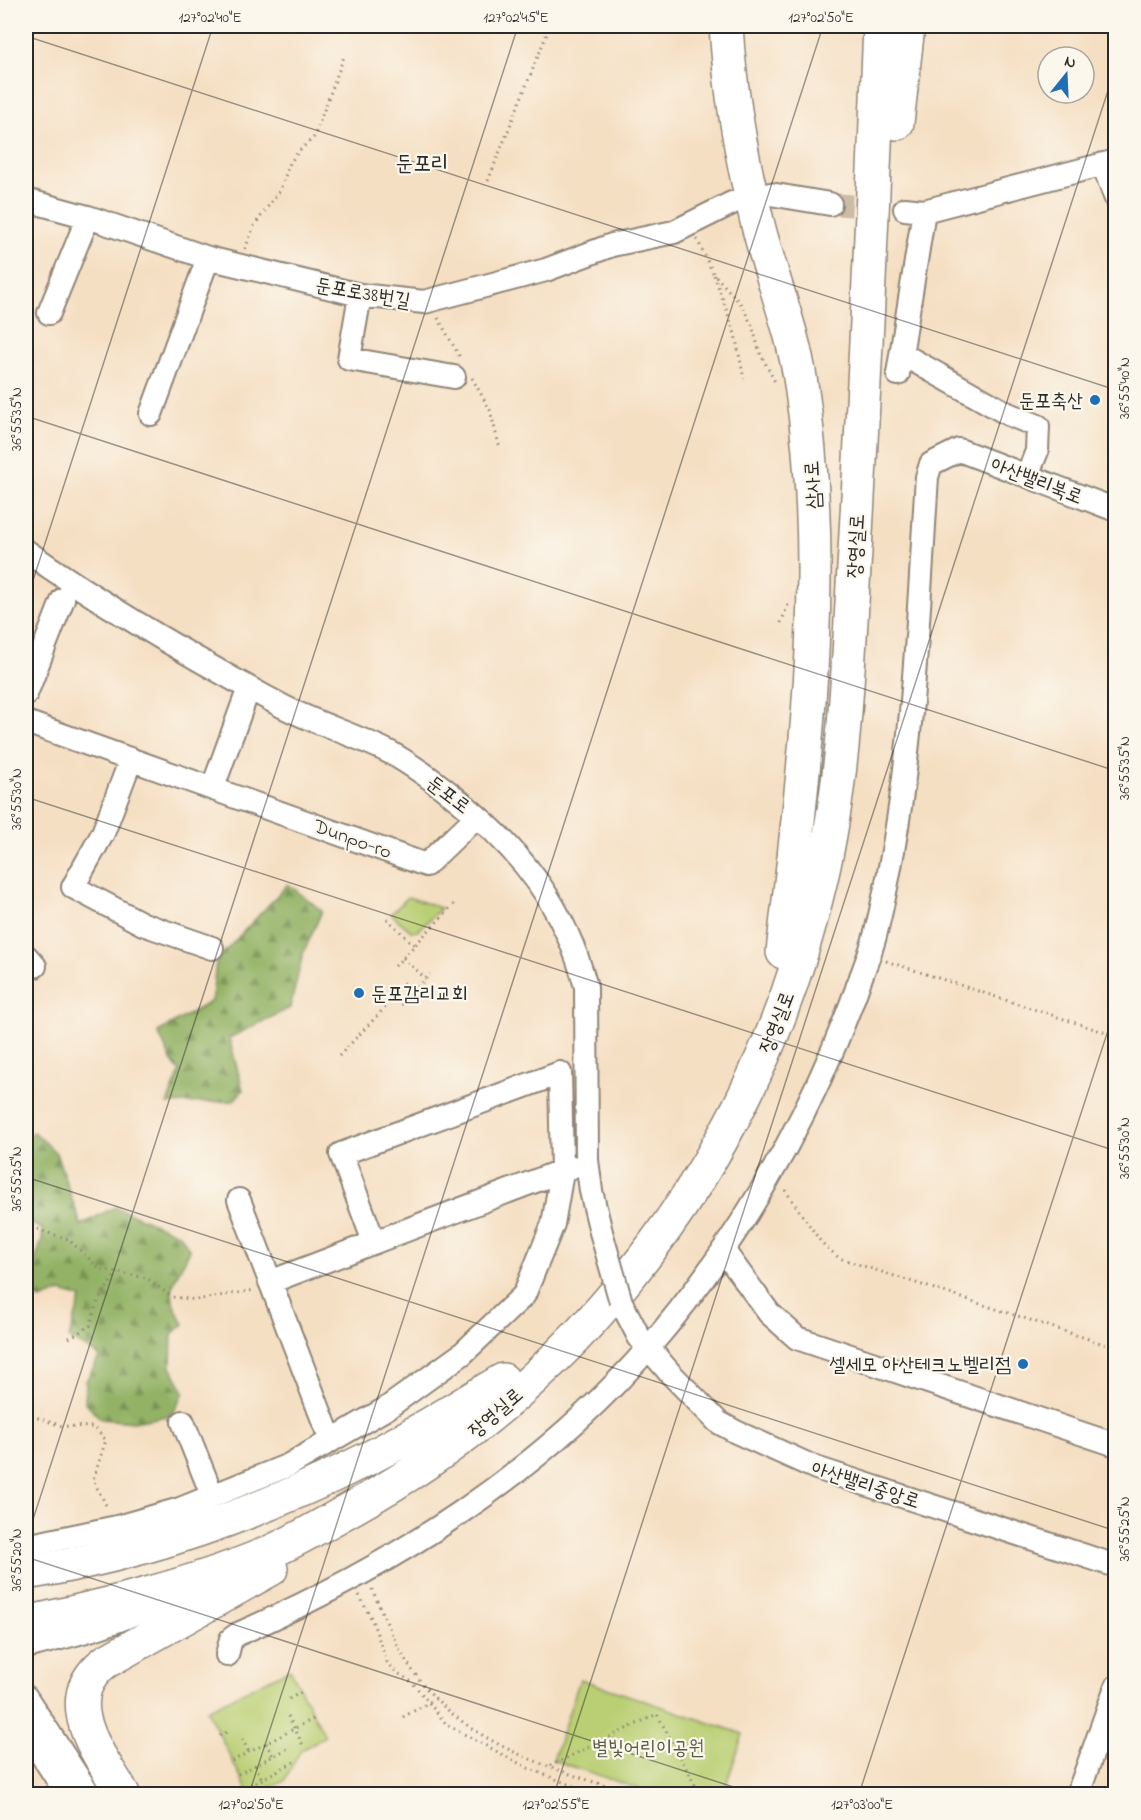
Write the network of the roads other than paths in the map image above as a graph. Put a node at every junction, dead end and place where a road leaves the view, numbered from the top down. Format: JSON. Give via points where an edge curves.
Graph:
{"nodes":[{"id":1,"x":726,"y":26,"type":"edge"},
{"id":2,"x":859,"y":26,"type":"edge"},
{"id":3,"x":880,"y":26,"type":"edge"},
{"id":4,"x":908,"y":26,"type":"edge"},
{"id":5,"x":1109,"y":163,"type":"edge"},
{"id":6,"x":770,"y":194,"type":"dead end"},
{"id":7,"x":1116,"y":199,"type":"edge"},
{"id":8,"x":26,"y":200,"type":"edge"},
{"id":9,"x":732,"y":203,"type":"dead end"},
{"id":10,"x":830,"y":204,"type":"tunnel mouth"},
{"id":11,"x":88,"y":217,"type":"junction"},
{"id":12,"x":208,"y":258,"type":"junction"},
{"id":13,"x":360,"y":295,"type":"junction"},
{"id":14,"x":867,"y":303,"type":"junction"},
{"id":15,"x":49,"y":313,"type":"dead end"},
{"id":16,"x":454,"y":377,"type":"dead end"},
{"id":17,"x":151,"y":414,"type":"dead end"},
{"id":18,"x":1027,"y":476,"type":"junction"},
{"id":19,"x":1116,"y":510,"type":"edge"},
{"id":20,"x":26,"y":551,"type":"edge"},
{"id":21,"x":63,"y":598,"type":"dead end"},
{"id":22,"x":26,"y":694,"type":"edge"},
{"id":23,"x":246,"y":696,"type":"dead end"},
{"id":24,"x":26,"y":722,"type":"edge"},
{"id":25,"x":131,"y":759,"type":"junction"},
{"id":26,"x":213,"y":787,"type":"junction"},
{"id":27,"x":477,"y":816,"type":"junction"},
{"id":28,"x":212,"y":948,"type":"dead end"},
{"id":29,"x":783,"y":952,"type":"junction"},
{"id":30,"x":587,"y":1160,"type":"junction"},
{"id":31,"x":562,"y":1172,"type":"junction"},
{"id":32,"x":239,"y":1200,"type":"dead end"},
{"id":33,"x":374,"y":1242,"type":"junction"},
{"id":34,"x":723,"y":1250,"type":"junction"},
{"id":35,"x":271,"y":1285,"type":"junction"},
{"id":36,"x":621,"y":1302,"type":"joint"},
{"id":37,"x":648,"y":1348,"type":"junction"},
{"id":38,"x":503,"y":1380,"type":"junction"},
{"id":39,"x":183,"y":1422,"type":"dead end"},
{"id":40,"x":331,"y":1441,"type":"junction"},
{"id":41,"x":461,"y":1441,"type":"junction"},
{"id":42,"x":1116,"y":1445,"type":"edge"},
{"id":43,"x":212,"y":1495,"type":"junction"},
{"id":44,"x":26,"y":1546,"type":"edge"},
{"id":45,"x":1116,"y":1566,"type":"edge"},
{"id":46,"x":26,"y":1573,"type":"edge"},
{"id":47,"x":202,"y":1577,"type":"junction"},
{"id":48,"x":26,"y":1603,"type":"edge"},
{"id":49,"x":26,"y":1623,"type":"edge"},
{"id":50,"x":26,"y":1647,"type":"edge"},
{"id":51,"x":227,"y":1655,"type":"dead end"},
{"id":52,"x":1116,"y":1687,"type":"edge"},
{"id":53,"x":26,"y":1697,"type":"edge"},
{"id":54,"x":26,"y":1731,"type":"edge"},
{"id":55,"x":67,"y":1794,"type":"edge"},
{"id":56,"x":88,"y":1794,"type":"edge"},
{"id":57,"x":123,"y":1794,"type":"edge"},
{"id":58,"x":1078,"y":1794,"type":"edge"}],
"edges":[{"from":1,"to":29,"type":"highway","name":"삼사로","via":[[730,85],[757,222],[801,381],[812,467],[816,603],[808,738]]},
{"from":2,"to":29,"type":"highway","name":"장영실로","via":[[825,735],[815,812]]},
{"from":3,"to":14,"type":"highway","name":"장영실로"},
{"from":4,"to":14,"type":"highway","via":[[890,192]]},
{"from":5,"to":7,"type":"street"},
{"from":5,"to":18,"type":"street","via":[[914,210],[900,364],[1038,426],[1037,451]]},
{"from":6,"to":10,"type":"street"},
{"from":8,"to":11,"type":"street","name":"둔포로38번길"},
{"from":9,"to":13,"type":"street","name":"둔포로38번길","via":[[674,232],[612,245],[546,270],[424,302]]},
{"from":11,"to":12,"type":"street","name":"둔포로38번길"},
{"from":11,"to":15,"type":"street"},
{"from":12,"to":13,"type":"street","name":"둔포로38번길"},
{"from":12,"to":17,"type":"street"},
{"from":13,"to":16,"type":"street","via":[[349,359]]},
{"from":14,"to":41,"type":"highway","name":"장영실로","via":[[837,798],[818,892],[778,1020],[702,1176],[652,1248],[580,1335]]},
{"from":18,"to":19,"type":"street","name":"아산밸리북로"},
{"from":18,"to":34,"type":"street","name":"아산밸리북로","via":[[959,450],[931,464],[901,817],[874,939],[831,1058],[811,1101]]},
{"from":20,"to":27,"type":"street","name":"둔포로","via":[[70,582],[284,707],[391,754]]},
{"from":21,"to":22,"type":"street"},
{"from":23,"to":26,"type":"street"},
{"from":24,"to":25,"type":"street","name":"Dunpo-ro"},
{"from":25,"to":26,"type":"street","name":"Dunpo-ro"},
{"from":25,"to":28,"type":"street","via":[[103,832],[73,887],[143,924]]},
{"from":26,"to":27,"type":"street","name":"Dunpo-ro","via":[[426,865]]},
{"from":27,"to":30,"type":"street","name":"둔포로","via":[[500,835],[554,905],[580,964],[586,987],[588,1029]]},
{"from":29,"to":38,"type":"highway","name":"장영실로","via":[[741,1061],[696,1146],[655,1210],[595,1289]]},
{"from":30,"to":31,"type":"street"},
{"from":30,"to":36,"type":"street","name":"둔포로","bridge":true,"via":[[591,1191]]},
{"from":31,"to":33,"type":"street"},
{"from":31,"to":33,"type":"street","via":[[560,1073],[341,1154]]},
{"from":31,"to":40,"type":"street","via":[[553,1224],[524,1295],[462,1354],[387,1408]]},
{"from":32,"to":35,"type":"street"},
{"from":33,"to":35,"type":"street"},
{"from":34,"to":37,"type":"street"},
{"from":34,"to":42,"type":"street","via":[[769,1314],[797,1338]]},
{"from":35,"to":40,"type":"street"},
{"from":36,"to":37,"type":"street","name":"아산밸리중앙로"},
{"from":37,"to":45,"type":"street","name":"아산밸리중앙로","via":[[718,1422],[771,1450]]},
{"from":37,"to":51,"type":"street","via":[[555,1439],[485,1494],[363,1573],[292,1611],[238,1634],[231,1639]]},
{"from":38,"to":46,"type":"highway","via":[[371,1457],[292,1495],[158,1541]]},
{"from":38,"to":48,"type":"highway","name":"장영실로","via":[[446,1427],[321,1505],[263,1534],[148,1576]]},
{"from":39,"to":43,"type":"street"},
{"from":40,"to":43,"type":"street","via":[[289,1465]]},
{"from":41,"to":47,"type":"highway","name":"장영실로","via":[[379,1494],[272,1551]]},
{"from":41,"to":57,"type":"highway","via":[[398,1494],[98,1668],[85,1695],[84,1721],[94,1747]]},
{"from":43,"to":44,"type":"street","via":[[180,1509],[117,1527]]},
{"from":47,"to":49,"type":"highway","name":"장영실로","via":[[157,1592]]},
{"from":47,"to":50,"type":"street","via":[[144,1612]]},
{"from":52,"to":58,"type":"street"},
{"from":53,"to":56,"type":"street"},
{"from":54,"to":55,"type":"street"}]}
